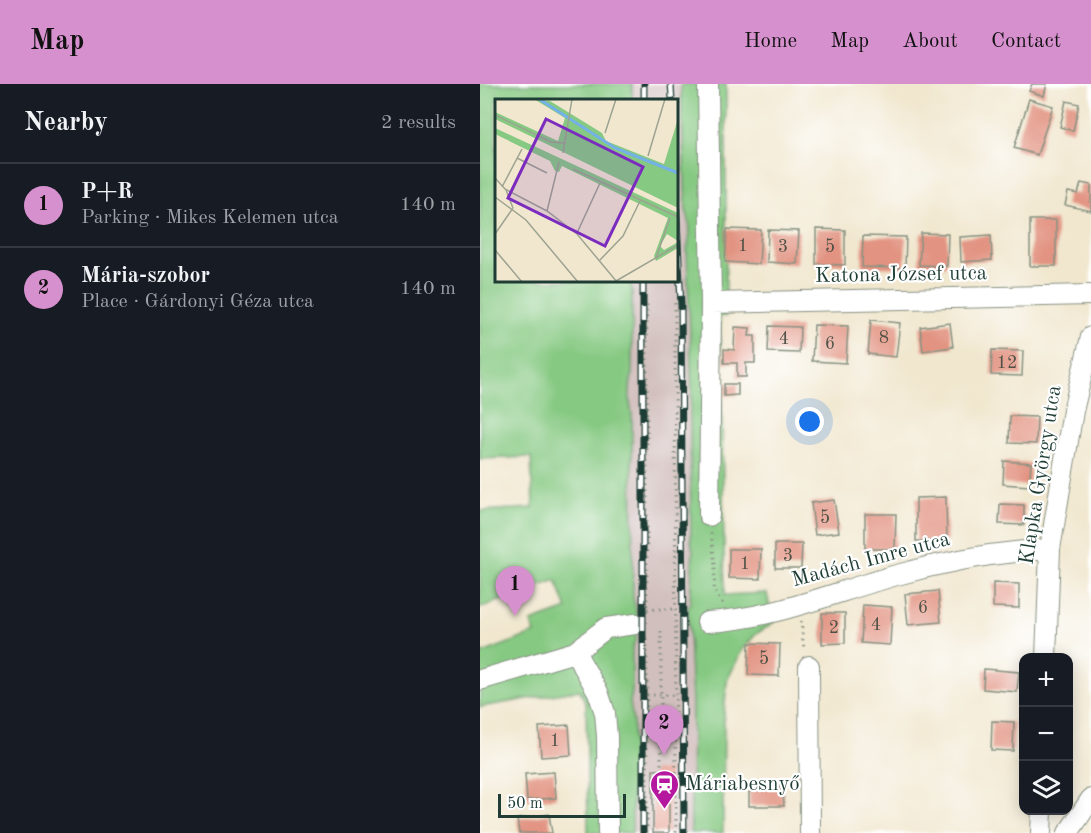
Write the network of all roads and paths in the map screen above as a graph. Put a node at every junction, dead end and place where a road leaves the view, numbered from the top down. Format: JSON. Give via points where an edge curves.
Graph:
{"nodes":[{"id":1,"x":708,"y":84,"type":"edge"},
{"id":2,"x":1091,"y":295,"type":"edge"},
{"id":3,"x":648,"y":303,"type":"dead end"},
{"id":4,"x":675,"y":303,"type":"dead end"},
{"id":5,"x":711,"y":303,"type":"junction"},
{"id":6,"x":1091,"y":337,"type":"edge"},
{"id":7,"x":709,"y":516,"type":"joint"},
{"id":8,"x":1050,"y":549,"type":"junction"},
{"id":9,"x":800,"y":604,"type":"junction"},
{"id":10,"x":647,"y":609,"type":"junction"},
{"id":11,"x":675,"y":609,"type":"junction"},
{"id":12,"x":739,"y":620,"type":"junction"},
{"id":13,"x":707,"y":622,"type":"dead end"},
{"id":14,"x":643,"y":625,"type":"junction"},
{"id":15,"x":661,"y":631,"type":"dead end"},
{"id":16,"x":575,"y":652,"type":"junction"},
{"id":17,"x":1046,"y":653,"type":"edge"},
{"id":18,"x":809,"y":666,"type":"joint"},
{"id":19,"x":480,"y":680,"type":"edge"},
{"id":20,"x":661,"y":694,"type":"junction"},
{"id":21,"x":647,"y":695,"type":"junction"},
{"id":22,"x":676,"y":695,"type":"junction"},
{"id":23,"x":661,"y":770,"type":"dead end"},
{"id":24,"x":1091,"y":799,"type":"edge"},
{"id":25,"x":1042,"y":815,"type":"edge"},
{"id":26,"x":608,"y":833,"type":"edge"},
{"id":27,"x":647,"y":833,"type":"edge"},
{"id":28,"x":676,"y":833,"type":"edge"},
{"id":29,"x":810,"y":833,"type":"edge"},
{"id":30,"x":1041,"y":833,"type":"edge"},
{"id":31,"x":1068,"y":833,"type":"edge"}],
"edges":[{"from":1,"to":5,"type":"street"},
{"from":2,"to":5,"type":"street","name":"Katona József utca"},
{"from":3,"to":10,"type":"path"},
{"from":4,"to":11,"type":"path"},
{"from":5,"to":7,"type":"street"},
{"from":6,"to":8,"type":"street","name":"Klapka György utca","via":[[1073,411]]},
{"from":7,"to":12,"type":"path","via":[[714,591]]},
{"from":8,"to":9,"type":"street","name":"Madách Imre utca","via":[[959,561]]},
{"from":8,"to":17,"type":"street","name":"Klapka György utca"},
{"from":9,"to":12,"type":"street","name":"Madách Imre utca"},
{"from":9,"to":18,"type":"path","via":[[803,648]]},
{"from":10,"to":11,"type":"path"},
{"from":10,"to":14,"type":"path"},
{"from":11,"to":22,"type":"path"},
{"from":12,"to":13,"type":"street","name":"Madách Imre utca"},
{"from":14,"to":16,"type":"street","via":[[606,628]]},
{"from":14,"to":21,"type":"path"},
{"from":15,"to":20,"type":"path"},
{"from":16,"to":19,"type":"street"},
{"from":16,"to":26,"type":"street","via":[[605,713]]},
{"from":18,"to":29,"type":"street"},
{"from":20,"to":21,"type":"path"},
{"from":20,"to":22,"type":"path"},
{"from":20,"to":23,"type":"path"},
{"from":21,"to":27,"type":"path"},
{"from":22,"to":28,"type":"path"},
{"from":24,"to":31,"type":"street"},
{"from":25,"to":30,"type":"street"}]}
